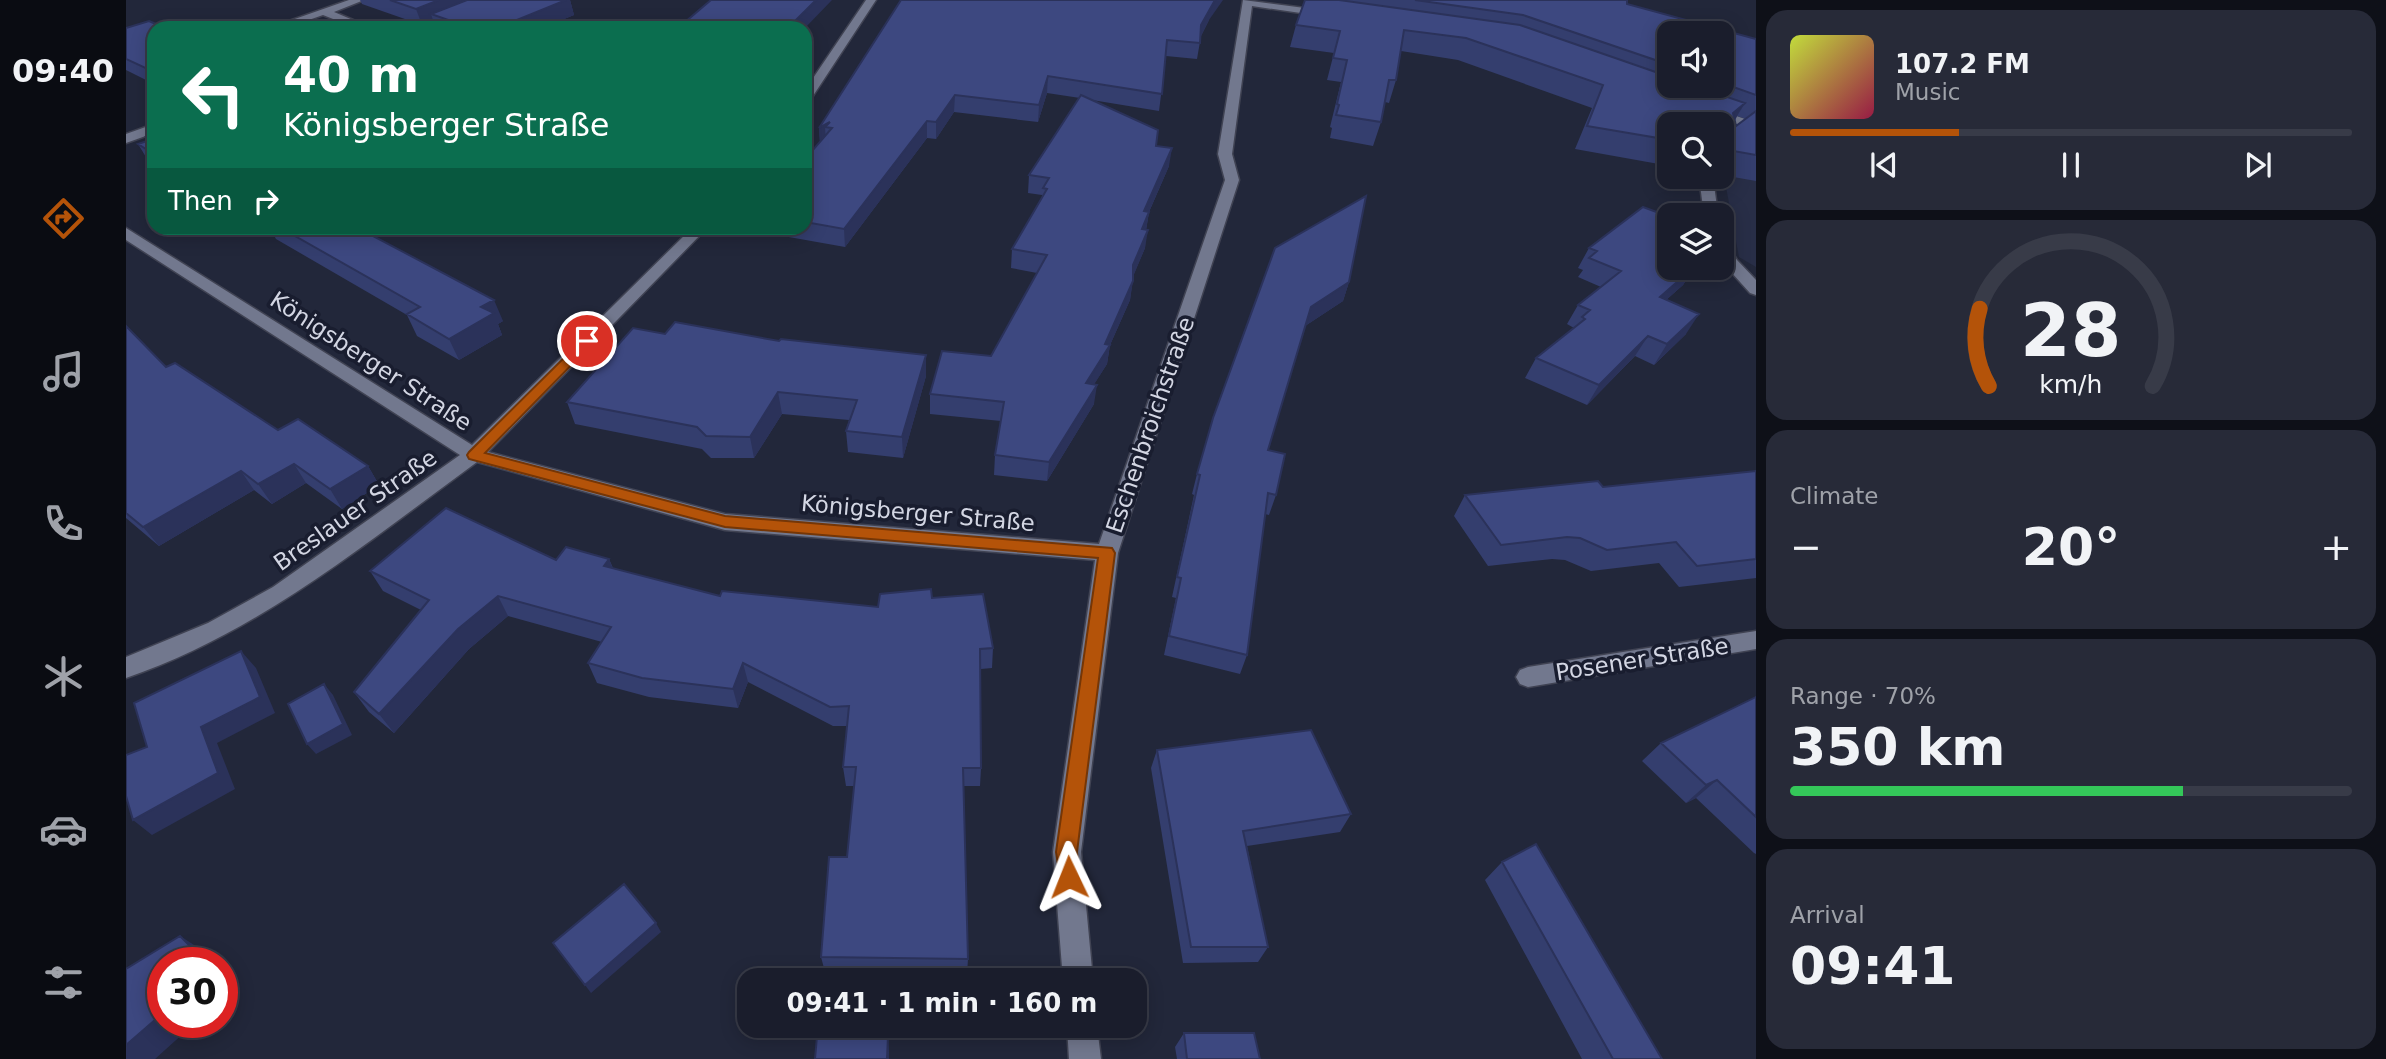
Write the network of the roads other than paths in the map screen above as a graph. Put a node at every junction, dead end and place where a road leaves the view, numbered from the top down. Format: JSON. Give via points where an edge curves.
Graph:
{"nodes":[{"id":1,"x":359,"y":0,"type":"edge"},
{"id":2,"x":499,"y":0,"type":"edge"},
{"id":3,"x":872,"y":0,"type":"edge"},
{"id":4,"x":1247,"y":1,"type":"edge"},
{"id":5,"x":324,"y":12,"type":"junction"},
{"id":6,"x":1340,"y":16,"type":"edge"},
{"id":7,"x":296,"y":21,"type":"edge"},
{"id":8,"x":348,"y":21,"type":"edge"},
{"id":9,"x":446,"y":21,"type":"edge"},
{"id":10,"x":812,"y":89,"type":"edge"},
{"id":11,"x":1695,"y":105,"type":"edge"},
{"id":12,"x":1714,"y":112,"type":"edge"},
{"id":13,"x":1734,"y":120,"type":"edge"},
{"id":14,"x":147,"y":130,"type":"edge"},
{"id":15,"x":1734,"y":134,"type":"edge"},
{"id":16,"x":126,"y":138,"type":"edge"},
{"id":17,"x":126,"y":233,"type":"edge"},
{"id":18,"x":693,"y":235,"type":"edge"},
{"id":19,"x":1734,"y":266,"type":"edge"},
{"id":20,"x":1756,"y":290,"type":"edge"},
{"id":21,"x":474,"y":455,"type":"junction"},
{"id":22,"x":1107,"y":553,"type":"junction"},
{"id":23,"x":1756,"y":640,"type":"edge"},
{"id":24,"x":126,"y":668,"type":"edge"},
{"id":25,"x":1528,"y":677,"type":"dead end"},
{"id":26,"x":1077,"y":968,"type":"edge"},
{"id":27,"x":1083,"y":1038,"type":"edge"},
{"id":28,"x":1086,"y":1059,"type":"edge"}],
"edges":[{"from":1,"to":5,"type":"street"},
{"from":2,"to":9,"type":"street"},
{"from":3,"to":10,"type":"street"},
{"from":4,"to":6,"type":"street"},
{"from":4,"to":22,"type":"street","name":"Eschenbroichstraße","via":[[1225,154],[1232,180]]},
{"from":5,"to":7,"type":"street"},
{"from":5,"to":8,"type":"street"},
{"from":11,"to":12,"type":"street"},
{"from":13,"to":15,"type":"street","via":[[1746,124]]},
{"from":14,"to":16,"type":"street"},
{"from":17,"to":21,"type":"street","name":"Königsberger Straße"},
{"from":18,"to":21,"type":"street","name":"Breslauer Straße"},
{"from":19,"to":20,"type":"street"},
{"from":21,"to":22,"type":"street","name":"Königsberger Straße","via":[[725,522]]},
{"from":21,"to":24,"type":"street","name":"Breslauer Straße","via":[[281,593],[215,629]]},
{"from":22,"to":26,"type":"street","name":"Eschenbroichstraße","via":[[1067,852]]},
{"from":23,"to":25,"type":"street","name":"Posener Straße"},
{"from":27,"to":28,"type":"street"}]}
